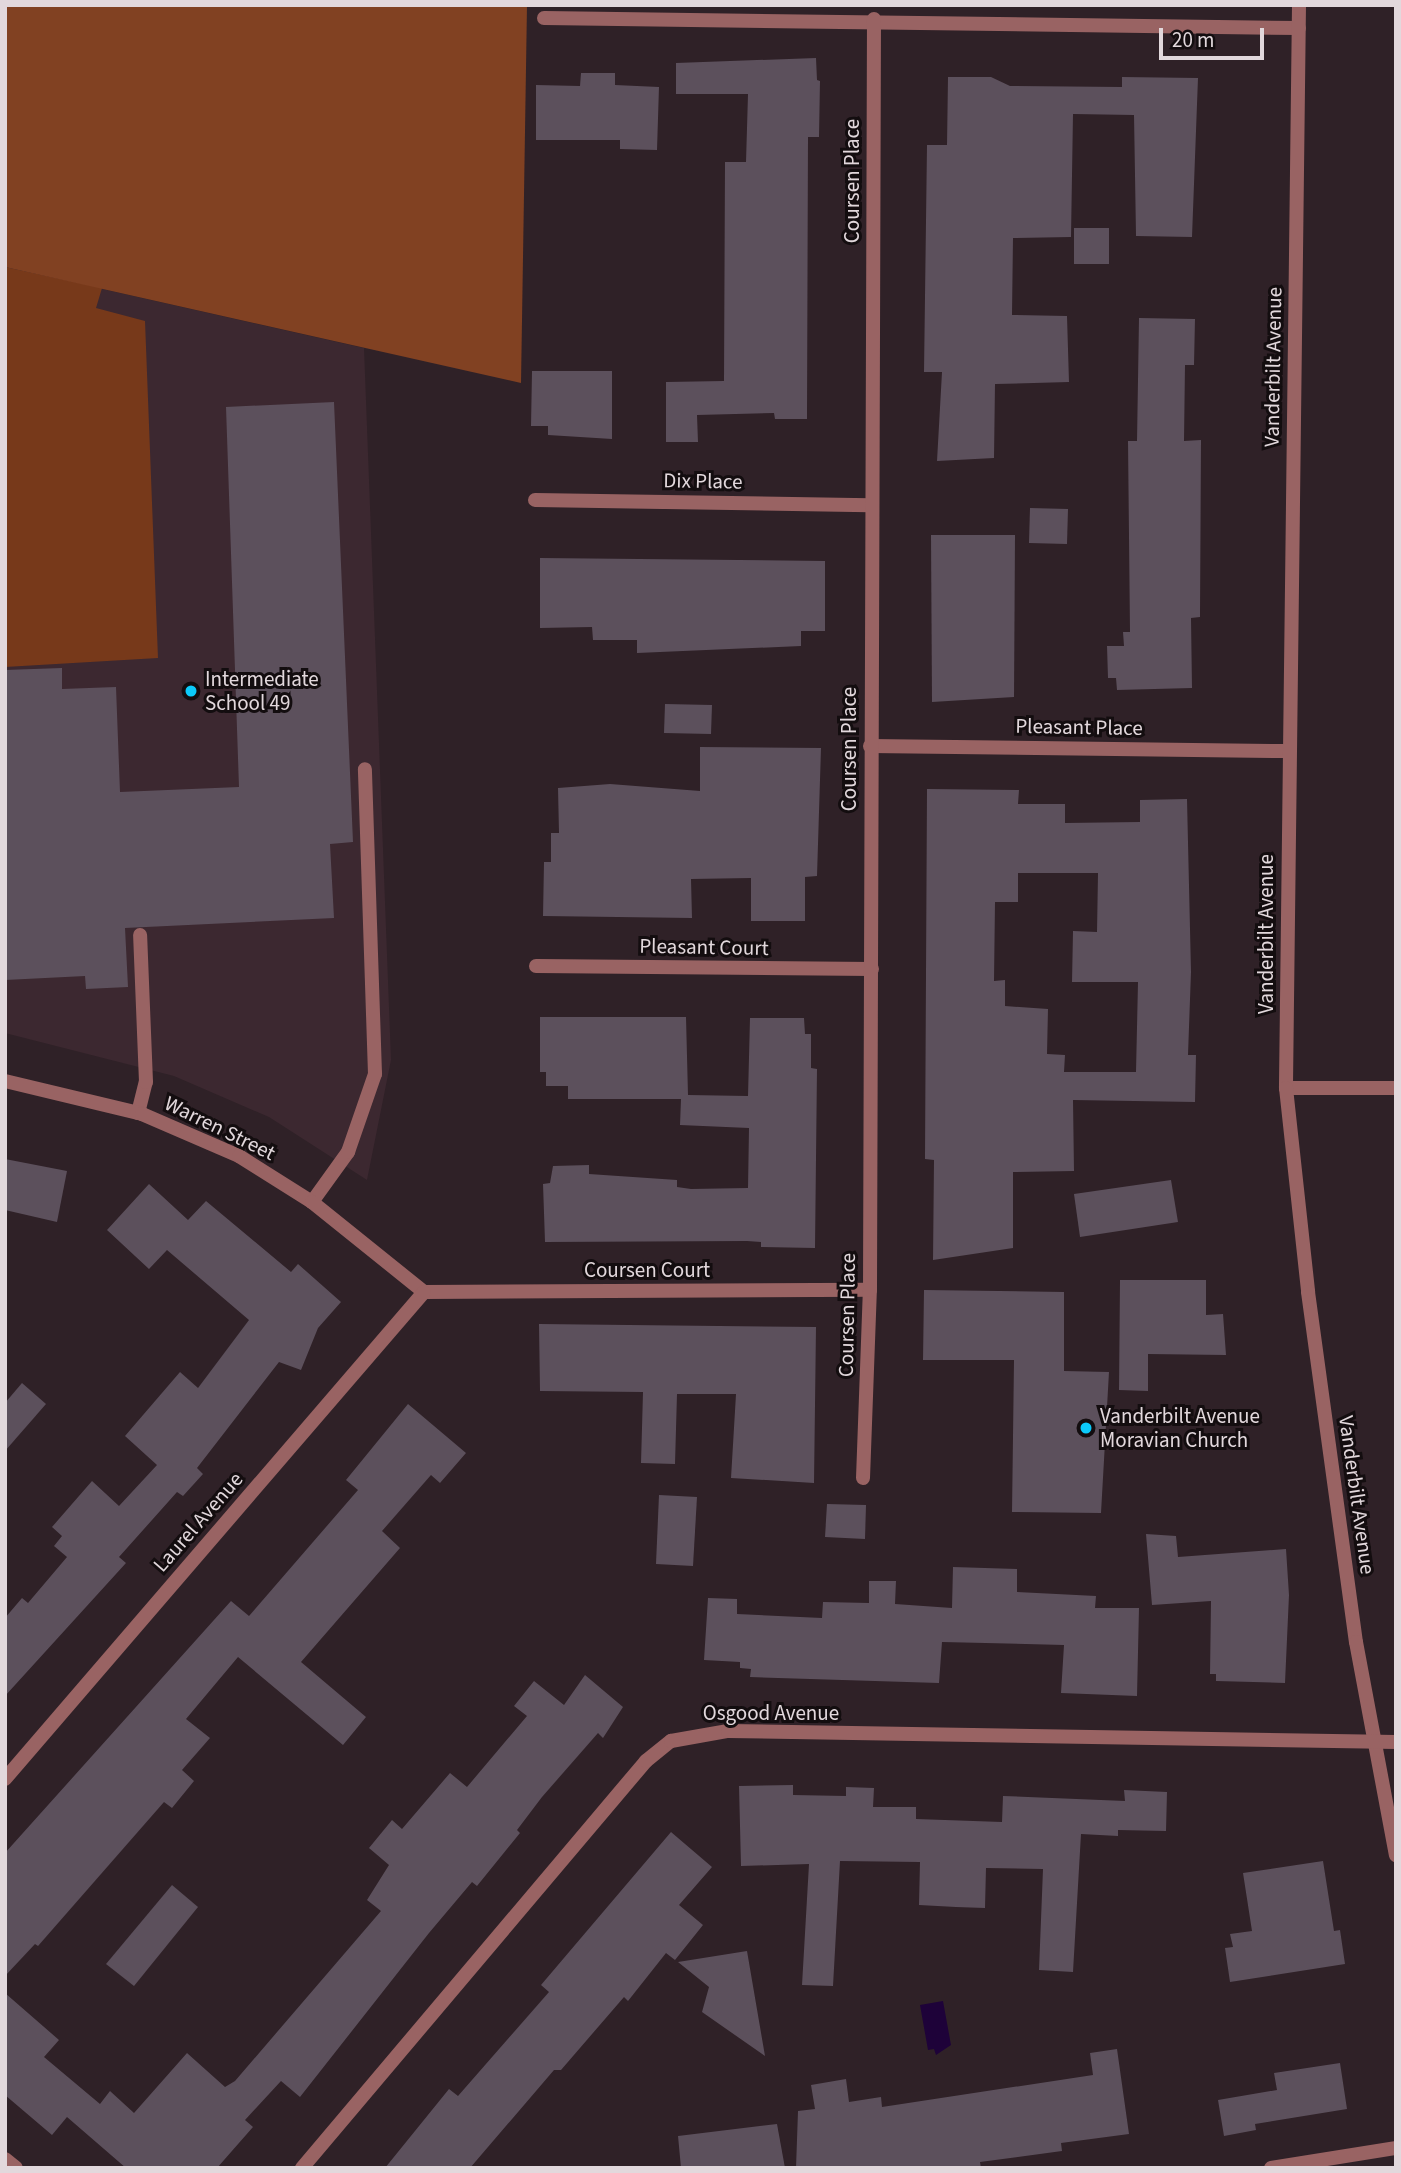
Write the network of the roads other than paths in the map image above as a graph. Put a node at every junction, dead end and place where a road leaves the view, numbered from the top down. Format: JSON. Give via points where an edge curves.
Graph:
{"nodes":[{"id":1,"x":1299,"y":5,"type":"edge"},
{"id":2,"x":544,"y":18,"type":"dead end"},
{"id":3,"x":874,"y":19,"type":"junction"},
{"id":4,"x":1299,"y":28,"type":"junction"},
{"id":5,"x":535,"y":500,"type":"dead end"},
{"id":6,"x":870,"y":505,"type":"junction"},
{"id":7,"x":870,"y":746,"type":"junction"},
{"id":8,"x":1289,"y":751,"type":"junction"},
{"id":9,"x":365,"y":769,"type":"dead end"},
{"id":10,"x":141,"y":935,"type":"dead end"},
{"id":11,"x":536,"y":966,"type":"dead end"},
{"id":12,"x":872,"y":969,"type":"junction"},
{"id":13,"x":5,"y":1081,"type":"edge"},
{"id":14,"x":1286,"y":1088,"type":"junction"},
{"id":15,"x":1396,"y":1088,"type":"edge"},
{"id":16,"x":138,"y":1113,"type":"junction"},
{"id":17,"x":312,"y":1202,"type":"junction"},
{"id":18,"x":870,"y":1290,"type":"junction"},
{"id":19,"x":424,"y":1292,"type":"junction"},
{"id":20,"x":863,"y":1478,"type":"dead end"},
{"id":21,"x":1396,"y":1742,"type":"edge"},
{"id":22,"x":1376,"y":1744,"type":"junction"},
{"id":23,"x":5,"y":1779,"type":"edge"},
{"id":24,"x":1396,"y":1855,"type":"edge"},
{"id":25,"x":1396,"y":2148,"type":"edge"},
{"id":26,"x":5,"y":2159,"type":"edge"},
{"id":27,"x":16,"y":2168,"type":"edge"},
{"id":28,"x":302,"y":2168,"type":"edge"},
{"id":29,"x":1271,"y":2168,"type":"edge"}],
"edges":[{"from":1,"to":4,"type":"street","name":"Vanderbilt Avenue"},
{"from":2,"to":3,"type":"street"},
{"from":3,"to":4,"type":"street"},
{"from":3,"to":6,"type":"street","name":"Coursen Place"},
{"from":4,"to":8,"type":"street","name":"Vanderbilt Avenue"},
{"from":5,"to":6,"type":"street","name":"Dix Place"},
{"from":6,"to":7,"type":"street","name":"Coursen Place"},
{"from":7,"to":8,"type":"street","name":"Pleasant Place"},
{"from":7,"to":12,"type":"street","name":"Coursen Place"},
{"from":8,"to":14,"type":"street","name":"Vanderbilt Avenue"},
{"from":9,"to":17,"type":"street","via":[[375,1074],[348,1152]]},
{"from":10,"to":16,"type":"street","via":[[146,1082]]},
{"from":11,"to":12,"type":"street","name":"Pleasant Court"},
{"from":12,"to":18,"type":"street","name":"Coursen Place"},
{"from":13,"to":16,"type":"street","name":"Warren Street"},
{"from":14,"to":15,"type":"street"},
{"from":14,"to":22,"type":"street","name":"Vanderbilt Avenue","via":[[1333,1476],[1356,1642]]},
{"from":16,"to":17,"type":"street","name":"Warren Street","via":[[239,1156]]},
{"from":17,"to":19,"type":"street","name":"Warren Street"},
{"from":18,"to":19,"type":"street","name":"Coursen Court"},
{"from":18,"to":20,"type":"street","name":"Coursen Place"},
{"from":19,"to":23,"type":"street","name":"Laurel Avenue"},
{"from":21,"to":22,"type":"street","name":"Osgood Avenue"},
{"from":22,"to":24,"type":"street","name":"Vanderbilt Avenue"},
{"from":22,"to":28,"type":"street","name":"Osgood Avenue","via":[[728,1731],[671,1741],[646,1761]]},
{"from":25,"to":29,"type":"street"},
{"from":26,"to":27,"type":"street"}]}
